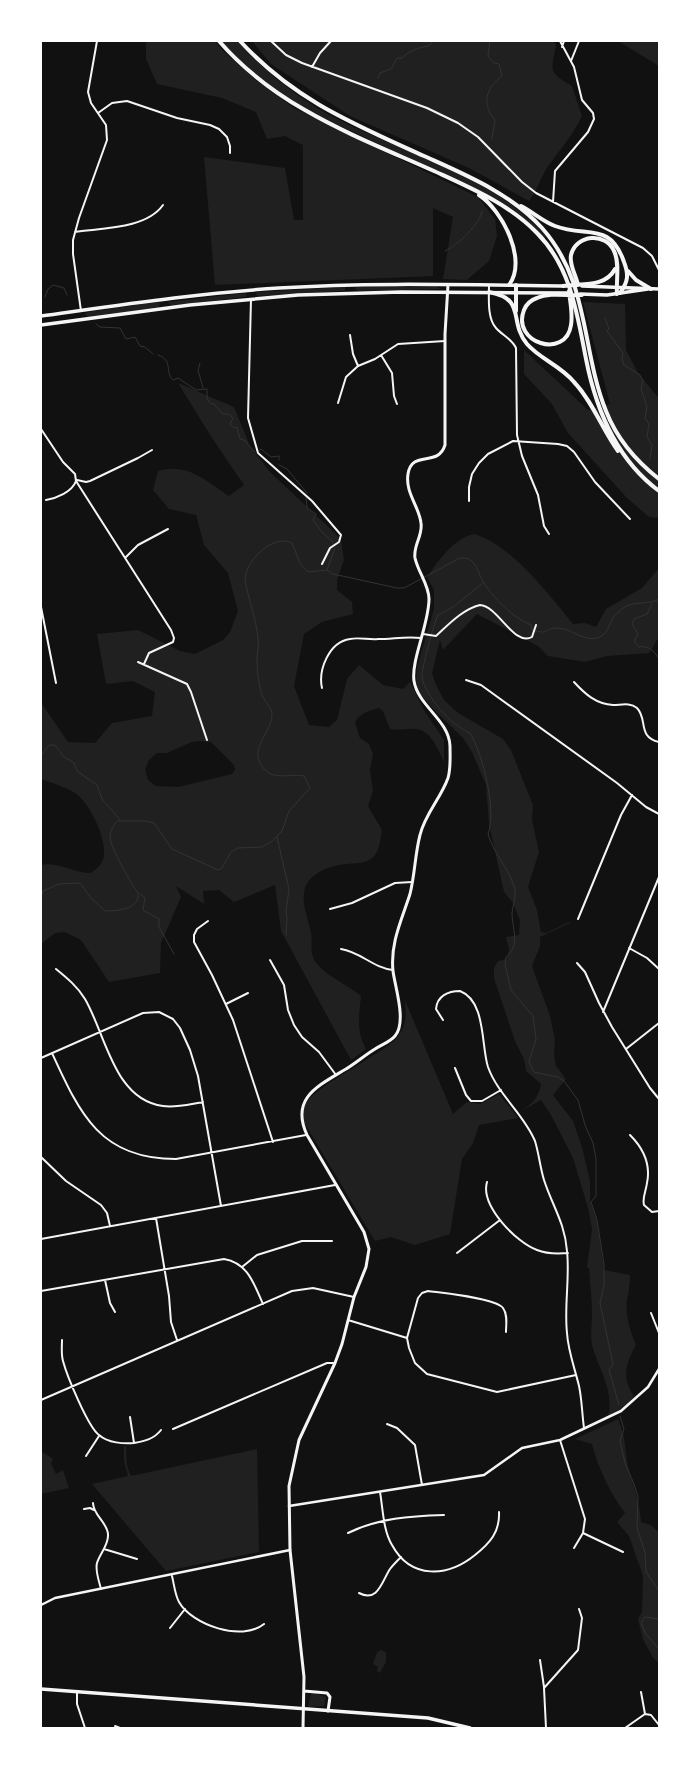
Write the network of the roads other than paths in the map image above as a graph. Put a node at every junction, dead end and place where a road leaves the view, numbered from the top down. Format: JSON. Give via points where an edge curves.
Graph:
{"nodes":[{"id":1,"x":97,"y":41,"type":"edge"},
{"id":2,"x":219,"y":41,"type":"edge"},
{"id":3,"x":240,"y":41,"type":"edge"},
{"id":4,"x":271,"y":41,"type":"edge"},
{"id":5,"x":331,"y":41,"type":"edge"},
{"id":6,"x":560,"y":41,"type":"edge"},
{"id":7,"x":564,"y":41,"type":"edge"},
{"id":8,"x":579,"y":41,"type":"edge"},
{"id":9,"x":562,"y":47,"type":"junction"},
{"id":10,"x":571,"y":61,"type":"junction"},
{"id":11,"x":312,"y":67,"type":"junction"},
{"id":12,"x":98,"y":113,"type":"junction"},
{"id":13,"x":230,"y":153,"type":"dead end"},
{"id":14,"x":467,"y":186,"type":"junction"},
{"id":15,"x":510,"y":200,"type":"junction"},
{"id":16,"x":552,"y":202,"type":"junction"},
{"id":17,"x":163,"y":205,"type":"dead end"},
{"id":18,"x":74,"y":232,"type":"junction"},
{"id":19,"x":616,"y":267,"type":"junction"},
{"id":20,"x":627,"y":269,"type":"junction"},
{"id":21,"x":659,"y":270,"type":"edge"},
{"id":22,"x":567,"y":281,"type":"junction"},
{"id":23,"x":448,"y":284,"type":"junction"},
{"id":24,"x":350,"y":285,"type":"junction"},
{"id":25,"x":489,"y":285,"type":"junction"},
{"id":26,"x":509,"y":285,"type":"junction"},
{"id":27,"x":516,"y":285,"type":"junction"},
{"id":28,"x":586,"y":285,"type":"junction"},
{"id":29,"x":560,"y":286,"type":"joint"},
{"id":30,"x":616,"y":287,"type":"junction"},
{"id":31,"x":625,"y":287,"type":"junction"},
{"id":32,"x":651,"y":289,"type":"junction"},
{"id":33,"x":659,"y":289,"type":"edge"},
{"id":34,"x":251,"y":290,"type":"junction"},
{"id":35,"x":516,"y":291,"type":"junction"},
{"id":36,"x":448,"y":292,"type":"junction"},
{"id":37,"x":489,"y":292,"type":"junction"},
{"id":38,"x":351,"y":293,"type":"junction"},
{"id":39,"x":560,"y":294,"type":"junction"},
{"id":40,"x":618,"y":294,"type":"junction"},
{"id":41,"x":582,"y":295,"type":"joint"},
{"id":42,"x":163,"y":299,"type":"junction"},
{"id":43,"x":251,"y":299,"type":"junction"},
{"id":44,"x":164,"y":308,"type":"junction"},
{"id":45,"x":582,"y":308,"type":"junction"},
{"id":46,"x":81,"y":311,"type":"junction"},
{"id":47,"x":41,"y":316,"type":"edge"},
{"id":48,"x":516,"y":317,"type":"junction"},
{"id":49,"x":82,"y":320,"type":"junction"},
{"id":50,"x":41,"y":325,"type":"edge"},
{"id":51,"x":350,"y":335,"type":"dead end"},
{"id":52,"x":446,"y":341,"type":"junction"},
{"id":53,"x":381,"y":355,"type":"junction"},
{"id":54,"x":358,"y":366,"type":"junction"},
{"id":55,"x":338,"y":402,"type":"dead end"},
{"id":56,"x":397,"y":404,"type":"dead end"},
{"id":57,"x":41,"y":430,"type":"edge"},
{"id":58,"x":518,"y":442,"type":"junction"},
{"id":59,"x":152,"y":450,"type":"dead end"},
{"id":60,"x":635,"y":469,"type":"junction"},
{"id":61,"x":659,"y":479,"type":"edge"},
{"id":62,"x":77,"y":481,"type":"junction"},
{"id":63,"x":659,"y":491,"type":"edge"},
{"id":64,"x":46,"y":500,"type":"dead end"},
{"id":65,"x":469,"y":501,"type":"dead end"},
{"id":66,"x":630,"y":519,"type":"dead end"},
{"id":67,"x":168,"y":529,"type":"dead end"},
{"id":68,"x":549,"y":534,"type":"dead end"},
{"id":69,"x":126,"y":557,"type":"junction"},
{"id":70,"x":322,"y":564,"type":"dead end"},
{"id":71,"x":41,"y":607,"type":"edge"},
{"id":72,"x":536,"y":625,"type":"dead end"},
{"id":73,"x":425,"y":635,"type":"junction"},
{"id":74,"x":422,"y":639,"type":"junction"},
{"id":75,"x":138,"y":662,"type":"dead end"},
{"id":76,"x":144,"y":664,"type":"junction"},
{"id":77,"x":466,"y":680,"type":"dead end"},
{"id":78,"x":574,"y":682,"type":"dead end"},
{"id":79,"x":56,"y":683,"type":"dead end"},
{"id":80,"x":322,"y":688,"type":"dead end"},
{"id":81,"x":207,"y":740,"type":"dead end"},
{"id":82,"x":659,"y":742,"type":"edge"},
{"id":83,"x":632,"y":795,"type":"junction"},
{"id":84,"x":659,"y":814,"type":"edge"},
{"id":85,"x":659,"y":877,"type":"edge"},
{"id":86,"x":412,"y":882,"type":"junction"},
{"id":87,"x":330,"y":909,"type":"dead end"},
{"id":88,"x":578,"y":919,"type":"dead end"},
{"id":89,"x":208,"y":922,"type":"dead end"},
{"id":90,"x":629,"y":948,"type":"junction"},
{"id":91,"x":341,"y":949,"type":"dead end"},
{"id":92,"x":270,"y":960,"type":"dead end"},
{"id":93,"x":577,"y":963,"type":"dead end"},
{"id":94,"x":56,"y":968,"type":"dead end"},
{"id":95,"x":659,"y":969,"type":"edge"},
{"id":96,"x":393,"y":970,"type":"junction"},
{"id":97,"x":248,"y":993,"type":"dead end"},
{"id":98,"x":226,"y":1004,"type":"junction"},
{"id":99,"x":603,"y":1012,"type":"junction"},
{"id":100,"x":443,"y":1020,"type":"dead end"},
{"id":101,"x":659,"y":1023,"type":"edge"},
{"id":102,"x":100,"y":1032,"type":"junction"},
{"id":103,"x":626,"y":1049,"type":"junction"},
{"id":104,"x":52,"y":1053,"type":"junction"},
{"id":105,"x":41,"y":1058,"type":"edge"},
{"id":106,"x":455,"y":1068,"type":"dead end"},
{"id":107,"x":336,"y":1075,"type":"junction"},
{"id":108,"x":501,"y":1090,"type":"junction"},
{"id":109,"x":659,"y":1098,"type":"edge"},
{"id":110,"x":203,"y":1102,"type":"junction"},
{"id":111,"x":307,"y":1135,"type":"junction"},
{"id":112,"x":630,"y":1135,"type":"dead end"},
{"id":113,"x":274,"y":1142,"type":"junction"},
{"id":114,"x":212,"y":1153,"type":"junction"},
{"id":115,"x":41,"y":1157,"type":"edge"},
{"id":116,"x":487,"y":1182,"type":"dead end"},
{"id":117,"x":335,"y":1185,"type":"junction"},
{"id":118,"x":221,"y":1206,"type":"junction"},
{"id":119,"x":659,"y":1211,"type":"edge"},
{"id":120,"x":156,"y":1218,"type":"junction"},
{"id":121,"x":500,"y":1220,"type":"junction"},
{"id":122,"x":110,"y":1226,"type":"junction"},
{"id":123,"x":41,"y":1239,"type":"edge"},
{"id":124,"x":332,"y":1241,"type":"dead end"},
{"id":125,"x":457,"y":1253,"type":"dead end"},
{"id":126,"x":568,"y":1253,"type":"junction"},
{"id":127,"x":242,"y":1267,"type":"junction"},
{"id":128,"x":165,"y":1269,"type":"junction"},
{"id":129,"x":105,"y":1280,"type":"junction"},
{"id":130,"x":41,"y":1291,"type":"edge"},
{"id":131,"x":354,"y":1297,"type":"junction"},
{"id":132,"x":262,"y":1304,"type":"junction"},
{"id":133,"x":114,"y":1312,"type":"dead end"},
{"id":134,"x":651,"y":1313,"type":"dead end"},
{"id":135,"x":348,"y":1320,"type":"junction"},
{"id":136,"x":506,"y":1332,"type":"dead end"},
{"id":137,"x":659,"y":1333,"type":"edge"},
{"id":138,"x":408,"y":1338,"type":"junction"},
{"id":139,"x":62,"y":1340,"type":"dead end"},
{"id":140,"x":178,"y":1341,"type":"junction"},
{"id":141,"x":335,"y":1363,"type":"junction"},
{"id":142,"x":659,"y":1369,"type":"edge"},
{"id":143,"x":576,"y":1375,"type":"junction"},
{"id":144,"x":74,"y":1386,"type":"junction"},
{"id":145,"x":41,"y":1400,"type":"edge"},
{"id":146,"x":130,"y":1416,"type":"dead end"},
{"id":147,"x":387,"y":1424,"type":"dead end"},
{"id":148,"x":173,"y":1429,"type":"dead end"},
{"id":149,"x":161,"y":1430,"type":"dead end"},
{"id":150,"x":584,"y":1430,"type":"junction"},
{"id":151,"x":99,"y":1436,"type":"junction"},
{"id":152,"x":560,"y":1440,"type":"junction"},
{"id":153,"x":134,"y":1443,"type":"junction"},
{"id":154,"x":86,"y":1456,"type":"dead end"},
{"id":155,"x":422,"y":1485,"type":"junction"},
{"id":156,"x":380,"y":1492,"type":"junction"},
{"id":157,"x":93,"y":1503,"type":"dead end"},
{"id":158,"x":288,"y":1506,"type":"junction"},
{"id":159,"x":84,"y":1509,"type":"dead end"},
{"id":160,"x":95,"y":1510,"type":"junction"},
{"id":161,"x":499,"y":1512,"type":"dead end"},
{"id":162,"x":444,"y":1515,"type":"dead end"},
{"id":163,"x":385,"y":1520,"type":"junction"},
{"id":164,"x":583,"y":1533,"type":"junction"},
{"id":165,"x":348,"y":1534,"type":"dead end"},
{"id":166,"x":574,"y":1548,"type":"dead end"},
{"id":167,"x":104,"y":1549,"type":"junction"},
{"id":168,"x":290,"y":1550,"type":"junction"},
{"id":169,"x":623,"y":1552,"type":"dead end"},
{"id":170,"x":401,"y":1557,"type":"junction"},
{"id":171,"x":138,"y":1559,"type":"dead end"},
{"id":172,"x":172,"y":1576,"type":"junction"},
{"id":173,"x":101,"y":1588,"type":"junction"},
{"id":174,"x":359,"y":1593,"type":"dead end"},
{"id":175,"x":41,"y":1605,"type":"edge"},
{"id":176,"x":185,"y":1609,"type":"junction"},
{"id":177,"x":579,"y":1609,"type":"dead end"},
{"id":178,"x":264,"y":1624,"type":"dead end"},
{"id":179,"x":170,"y":1628,"type":"dead end"},
{"id":180,"x":540,"y":1660,"type":"dead end"},
{"id":181,"x":544,"y":1688,"type":"junction"},
{"id":182,"x":41,"y":1689,"type":"edge"},
{"id":183,"x":304,"y":1690,"type":"junction"},
{"id":184,"x":76,"y":1692,"type":"junction"},
{"id":185,"x":641,"y":1692,"type":"dead end"},
{"id":186,"x":328,"y":1711,"type":"junction"},
{"id":187,"x":645,"y":1714,"type":"junction"},
{"id":188,"x":659,"y":1725,"type":"edge"},
{"id":189,"x":114,"y":1726,"type":"dead end"},
{"id":190,"x":85,"y":1728,"type":"edge"},
{"id":191,"x":120,"y":1728,"type":"edge"},
{"id":192,"x":303,"y":1728,"type":"edge"},
{"id":193,"x":470,"y":1728,"type":"edge"},
{"id":194,"x":546,"y":1728,"type":"edge"},
{"id":195,"x":625,"y":1728,"type":"edge"}],
"edges":[{"from":1,"to":12,"type":"street","via":[[88,92],[91,103]]},
{"from":2,"to":14,"type":"highway","via":[[260,81],[306,112]]},
{"from":3,"to":15,"type":"highway","via":[[278,78],[322,108],[462,173]]},
{"from":4,"to":11,"type":"street","via":[[286,55]]},
{"from":5,"to":11,"type":"street"},
{"from":6,"to":9,"type":"street"},
{"from":7,"to":9,"type":"street"},
{"from":8,"to":10,"type":"street"},
{"from":9,"to":10,"type":"street"},
{"from":10,"to":16,"type":"street","via":[[581,96],[593,113],[594,119],[588,132],[555,171]]},
{"from":11,"to":16,"type":"street","via":[[427,108],[458,123],[482,140],[528,187]]},
{"from":12,"to":13,"type":"street","via":[[112,103],[127,101],[170,116],[210,124],[227,137]]},
{"from":12,"to":18,"type":"street","via":[[106,125],[107,140]]},
{"from":14,"to":22,"type":"highway","via":[[505,207],[533,229],[551,250]]},
{"from":14,"to":26,"type":"highway","via":[[491,205],[508,230],[514,254],[515,273]]},
{"from":15,"to":20,"type":"highway","via":[[555,226],[608,237],[618,247]]},
{"from":15,"to":45,"type":"highway","via":[[536,222],[557,248],[573,278]]},
{"from":16,"to":21,"type":"street","via":[[643,248],[652,256]]},
{"from":17,"to":18,"type":"street","via":[[153,216],[140,222]]},
{"from":18,"to":46,"type":"street","via":[[73,254]]},
{"from":19,"to":28,"type":"highway","via":[[611,276]]},
{"from":19,"to":30,"type":"highway"},
{"from":19,"to":45,"type":"highway","via":[[614,250],[605,240],[590,238],[578,244],[571,260]]},
{"from":20,"to":31,"type":"highway","via":[[628,280]]},
{"from":20,"to":32,"type":"highway","via":[[636,280]]},
{"from":22,"to":39,"type":"highway","via":[[572,314],[570,331],[565,338],[555,344],[545,345],[534,341],[523,326],[526,308],[536,298]]},
{"from":22,"to":60,"type":"highway","via":[[599,409],[612,437]]},
{"from":23,"to":24,"type":"main road"},
{"from":23,"to":25,"type":"main road"},
{"from":23,"to":36,"type":"main road"},
{"from":24,"to":34,"type":"main road"},
{"from":24,"to":38,"type":"main road"},
{"from":25,"to":26,"type":"main road"},
{"from":25,"to":37,"type":"street"},
{"from":26,"to":27,"type":"main road"},
{"from":27,"to":29,"type":"main road"},
{"from":27,"to":35,"type":"highway"},
{"from":28,"to":29,"type":"highway"},
{"from":28,"to":30,"type":"main road"},
{"from":30,"to":31,"type":"main road"},
{"from":30,"to":40,"type":"highway"},
{"from":31,"to":32,"type":"main road"},
{"from":31,"to":40,"type":"highway"},
{"from":32,"to":33,"type":"main road"},
{"from":32,"to":40,"type":"main road"},
{"from":34,"to":42,"type":"main road"},
{"from":34,"to":43,"type":"main road"},
{"from":35,"to":37,"type":"main road"},
{"from":35,"to":39,"type":"main road"},
{"from":35,"to":48,"type":"highway"},
{"from":36,"to":37,"type":"main road"},
{"from":36,"to":38,"type":"main road"},
{"from":36,"to":52,"type":"main road"},
{"from":37,"to":48,"type":"highway","via":[[502,294],[510,300]]},
{"from":37,"to":58,"type":"street","via":[[493,324],[516,348]]},
{"from":38,"to":43,"type":"main road"},
{"from":39,"to":41,"type":"highway"},
{"from":40,"to":41,"type":"main road"},
{"from":42,"to":44,"type":"main road"},
{"from":42,"to":46,"type":"main road"},
{"from":43,"to":44,"type":"main road"},
{"from":43,"to":70,"type":"street","via":[[248,414],[252,436],[260,456],[312,501],[340,535],[339,542],[330,548]]},
{"from":44,"to":49,"type":"main road"},
{"from":45,"to":61,"type":"highway","via":[[597,383],[609,417],[630,451]]},
{"from":46,"to":47,"type":"main road"},
{"from":46,"to":49,"type":"main road"},
{"from":48,"to":60,"type":"highway","via":[[526,342],[576,384],[612,442]]},
{"from":49,"to":50,"type":"main road"},
{"from":51,"to":54,"type":"street","via":[[352,354]]},
{"from":52,"to":53,"type":"street","via":[[403,343],[393,346]]},
{"from":52,"to":73,"type":"main road","via":[[444,448],[437,457],[415,462],[408,474],[408,490],[422,525],[415,554],[429,600]]},
{"from":53,"to":54,"type":"street"},
{"from":53,"to":56,"type":"street","via":[[392,373]]},
{"from":54,"to":55,"type":"street","via":[[346,377]]},
{"from":57,"to":62,"type":"street","via":[[63,462],[75,474]]},
{"from":58,"to":65,"type":"street","via":[[513,441],[495,450],[478,463],[470,480]]},
{"from":58,"to":66,"type":"street","via":[[558,444],[571,449],[595,482]]},
{"from":58,"to":68,"type":"street","via":[[538,495],[544,526]]},
{"from":59,"to":62,"type":"street","via":[[90,481]]},
{"from":60,"to":63,"type":"highway"},
{"from":62,"to":64,"type":"street","via":[[62,494]]},
{"from":62,"to":69,"type":"street"},
{"from":67,"to":69,"type":"street","via":[[138,545]]},
{"from":69,"to":76,"type":"street","via":[[172,630],[174,638],[171,644],[149,653]]},
{"from":71,"to":79,"type":"street"},
{"from":72,"to":73,"type":"street","via":[[532,638],[526,639],[518,636],[481,605],[465,612],[434,636]]},
{"from":73,"to":74,"type":"main road"},
{"from":74,"to":80,"type":"street","via":[[404,636],[344,640],[325,661],[320,676]]},
{"from":74,"to":86,"type":"main road","via":[[414,668],[414,683],[448,737],[450,764],[447,780],[420,835]]},
{"from":75,"to":76,"type":"street"},
{"from":76,"to":81,"type":"street","via":[[189,687]]},
{"from":77,"to":83,"type":"street","via":[[480,685]]},
{"from":78,"to":82,"type":"street","via":[[586,695],[598,702],[612,705],[628,704],[637,708],[647,735]]},
{"from":83,"to":84,"type":"street"},
{"from":83,"to":88,"type":"street","via":[[621,815]]},
{"from":85,"to":90,"type":"street"},
{"from":86,"to":87,"type":"street","via":[[395,883],[352,904]]},
{"from":86,"to":96,"type":"main road","via":[[394,944]]},
{"from":89,"to":98,"type":"street","via":[[197,929],[194,942]]},
{"from":90,"to":95,"type":"street","via":[[647,958]]},
{"from":90,"to":99,"type":"street"},
{"from":91,"to":96,"type":"street","via":[[359,954],[379,968]]},
{"from":92,"to":107,"type":"street","via":[[284,985],[288,1010],[294,1025]]},
{"from":93,"to":99,"type":"street","via":[[585,972]]},
{"from":94,"to":102,"type":"street","via":[[80,991]]},
{"from":96,"to":107,"type":"main road","via":[[399,1007],[400,1026],[397,1034]]},
{"from":97,"to":98,"type":"street"},
{"from":98,"to":113,"type":"street"},
{"from":99,"to":103,"type":"street"},
{"from":100,"to":108,"type":"street","via":[[436,1009],[438,1001],[445,994],[460,992],[473,1000],[481,1025],[488,1066]]},
{"from":101,"to":103,"type":"street"},
{"from":102,"to":104,"type":"street"},
{"from":102,"to":110,"type":"street","via":[[121,1078],[141,1098],[169,1107]]},
{"from":102,"to":110,"type":"street","via":[[148,1011],[169,1016],[180,1028],[190,1050]]},
{"from":103,"to":109,"type":"street"},
{"from":104,"to":105,"type":"street"},
{"from":104,"to":114,"type":"street","via":[[78,1108],[91,1125],[115,1144],[134,1153],[155,1158],[176,1159]]},
{"from":106,"to":108,"type":"street","via":[[471,1101],[482,1101]]},
{"from":107,"to":111,"type":"main road","via":[[317,1087],[304,1100],[302,1116]]},
{"from":108,"to":126,"type":"street","via":[[532,1136],[545,1183],[562,1222]]},
{"from":110,"to":114,"type":"street"},
{"from":111,"to":113,"type":"street"},
{"from":111,"to":117,"type":"main road"},
{"from":112,"to":119,"type":"street","via":[[643,1150],[648,1162],[644,1205],[652,1212]]},
{"from":113,"to":114,"type":"street"},
{"from":114,"to":118,"type":"street"},
{"from":115,"to":122,"type":"street","via":[[66,1181],[101,1205],[107,1213]]},
{"from":116,"to":121,"type":"street","via":[[486,1193]]},
{"from":117,"to":118,"type":"street"},
{"from":117,"to":131,"type":"main road","via":[[361,1227],[368,1245],[366,1267]]},
{"from":118,"to":120,"type":"street"},
{"from":120,"to":122,"type":"street"},
{"from":120,"to":128,"type":"street"},
{"from":121,"to":125,"type":"street"},
{"from":121,"to":126,"type":"street","via":[[513,1235],[537,1250]]},
{"from":122,"to":123,"type":"street"},
{"from":124,"to":127,"type":"street","via":[[302,1241],[257,1255]]},
{"from":126,"to":143,"type":"street","via":[[566,1332]]},
{"from":127,"to":128,"type":"street","via":[[229,1260],[218,1259]]},
{"from":127,"to":132,"type":"street","via":[[251,1278]]},
{"from":128,"to":129,"type":"street"},
{"from":128,"to":140,"type":"street","via":[[170,1322]]},
{"from":129,"to":130,"type":"street"},
{"from":129,"to":133,"type":"street"},
{"from":131,"to":132,"type":"street","via":[[306,1288]]},
{"from":131,"to":135,"type":"main road"},
{"from":132,"to":140,"type":"street"},
{"from":134,"to":137,"type":"street"},
{"from":135,"to":138,"type":"street"},
{"from":135,"to":141,"type":"main road"},
{"from":136,"to":138,"type":"street","via":[[505,1313],[498,1304],[428,1291],[418,1298]]},
{"from":138,"to":143,"type":"street","via":[[412,1358],[422,1371],[490,1391],[508,1391]]},
{"from":139,"to":144,"type":"street","via":[[63,1362]]},
{"from":140,"to":144,"type":"street"},
{"from":141,"to":148,"type":"street","via":[[328,1363],[264,1389]]},
{"from":141,"to":158,"type":"main road","via":[[299,1440],[289,1486]]},
{"from":142,"to":150,"type":"street","via":[[648,1387],[629,1406]]},
{"from":143,"to":150,"type":"street"},
{"from":144,"to":145,"type":"street"},
{"from":144,"to":151,"type":"street","via":[[90,1423]]},
{"from":146,"to":153,"type":"street"},
{"from":147,"to":155,"type":"street","via":[[397,1428],[415,1445]]},
{"from":149,"to":153,"type":"street","via":[[149,1440]]},
{"from":150,"to":152,"type":"street"},
{"from":151,"to":153,"type":"street","via":[[117,1442]]},
{"from":151,"to":154,"type":"street"},
{"from":152,"to":155,"type":"street","via":[[522,1448],[484,1474]]},
{"from":152,"to":164,"type":"street","via":[[585,1514]]},
{"from":155,"to":156,"type":"street"},
{"from":156,"to":158,"type":"street"},
{"from":156,"to":163,"type":"street"},
{"from":157,"to":160,"type":"street"},
{"from":158,"to":168,"type":"main road"},
{"from":159,"to":160,"type":"street"},
{"from":160,"to":167,"type":"street","via":[[107,1528],[108,1537]]},
{"from":161,"to":170,"type":"street","via":[[498,1528],[493,1538],[476,1555],[456,1568],[430,1572],[417,1568]]},
{"from":162,"to":163,"type":"street"},
{"from":163,"to":165,"type":"street","via":[[370,1523]]},
{"from":163,"to":170,"type":"street","via":[[389,1540]]},
{"from":164,"to":166,"type":"street"},
{"from":164,"to":169,"type":"street"},
{"from":167,"to":171,"type":"street"},
{"from":167,"to":173,"type":"street","via":[[97,1565]]},
{"from":168,"to":172,"type":"street"},
{"from":168,"to":183,"type":"main road","via":[[304,1666]]},
{"from":170,"to":174,"type":"street","via":[[390,1568],[375,1593],[365,1596]]},
{"from":172,"to":173,"type":"street"},
{"from":172,"to":176,"type":"street","via":[[177,1598]]},
{"from":173,"to":175,"type":"street","via":[[55,1598]]},
{"from":176,"to":178,"type":"street","via":[[205,1623],[225,1631],[253,1630]]},
{"from":176,"to":179,"type":"street"},
{"from":177,"to":181,"type":"street","via":[[582,1618],[578,1650]]},
{"from":180,"to":181,"type":"street"},
{"from":181,"to":194,"type":"street"},
{"from":182,"to":184,"type":"main road"},
{"from":183,"to":186,"type":"main road","via":[[329,1695]]},
{"from":183,"to":192,"type":"main road"},
{"from":184,"to":186,"type":"main road"},
{"from":184,"to":190,"type":"street"},
{"from":185,"to":187,"type":"street"},
{"from":186,"to":193,"type":"main road","via":[[432,1718]]},
{"from":187,"to":188,"type":"street","via":[[651,1716]]},
{"from":187,"to":195,"type":"street"},
{"from":189,"to":191,"type":"street"}]}
